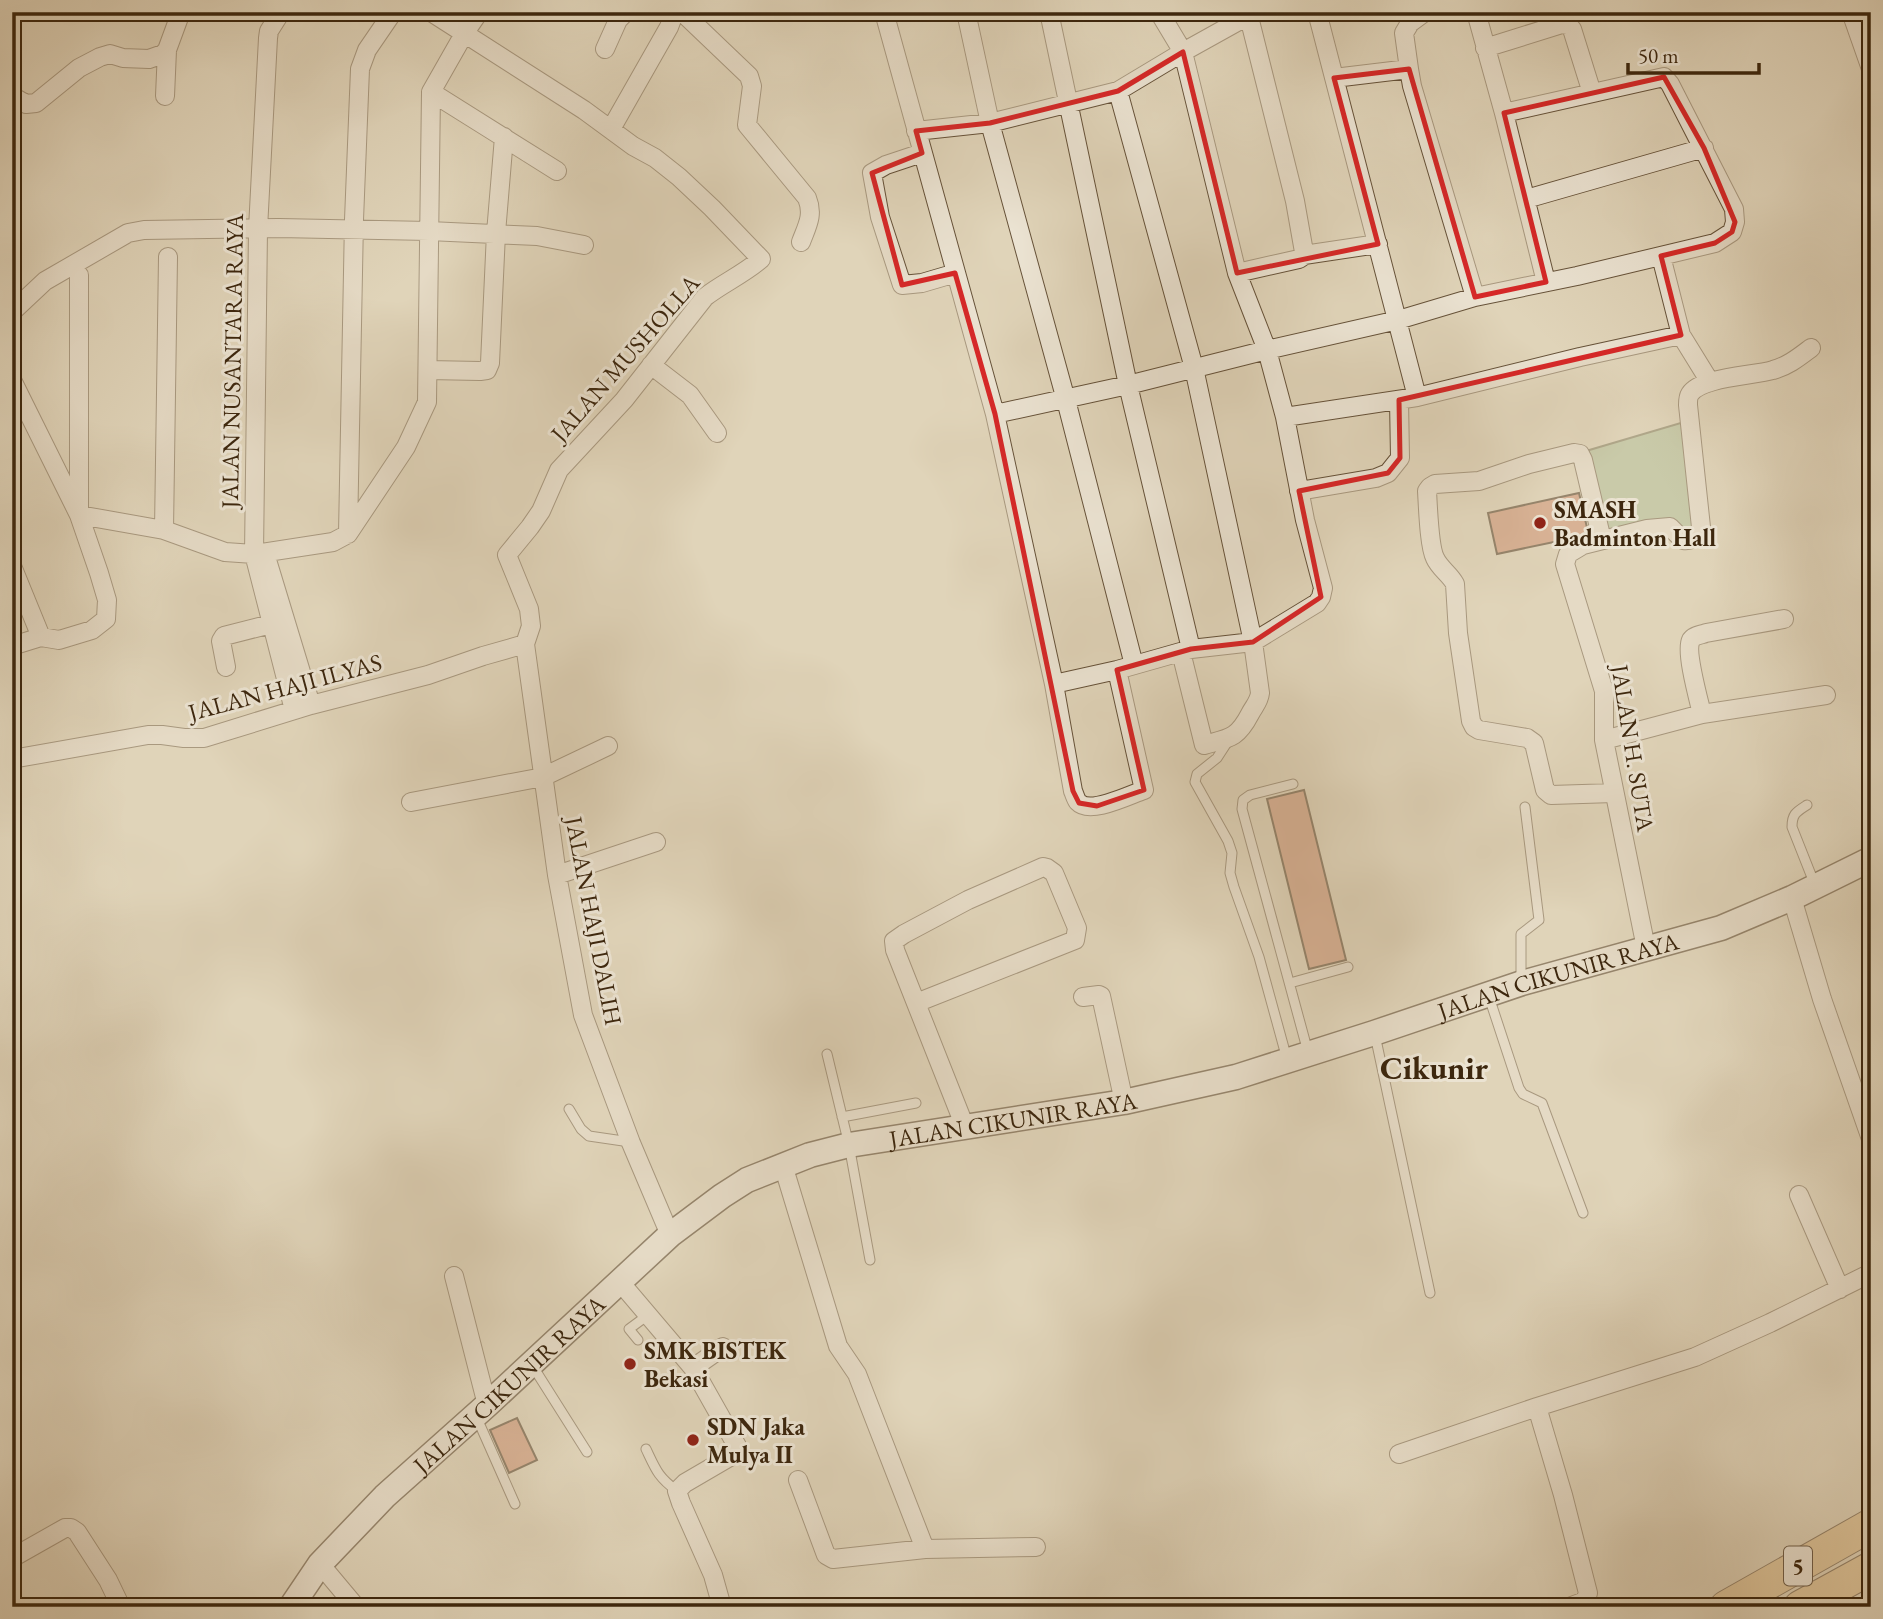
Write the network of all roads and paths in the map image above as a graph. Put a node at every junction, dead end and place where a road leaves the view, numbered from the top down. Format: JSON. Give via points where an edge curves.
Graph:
{"nodes":[{"id":1,"x":181,"y":12,"type":"edge"},
{"id":2,"x":281,"y":12,"type":"edge"},
{"id":3,"x":293,"y":12,"type":"edge"},
{"id":4,"x":393,"y":12,"type":"edge"},
{"id":5,"x":431,"y":12,"type":"edge"},
{"id":6,"x":479,"y":12,"type":"edge"},
{"id":7,"x":626,"y":12,"type":"edge"},
{"id":8,"x":668,"y":12,"type":"edge"},
{"id":9,"x":682,"y":12,"type":"edge"},
{"id":10,"x":884,"y":12,"type":"edge"},
{"id":11,"x":965,"y":12,"type":"edge"},
{"id":12,"x":1049,"y":12,"type":"edge"},
{"id":13,"x":1159,"y":12,"type":"edge"},
{"id":14,"x":1317,"y":12,"type":"edge"},
{"id":15,"x":1425,"y":12,"type":"edge"},
{"id":16,"x":1476,"y":12,"type":"edge"},
{"id":17,"x":1850,"y":12,"type":"edge"},
{"id":18,"x":1252,"y":15,"type":"edge"},
{"id":19,"x":464,"y":34,"type":"junction"},
{"id":20,"x":1485,"y":48,"type":"junction"},
{"id":21,"x":605,"y":49,"type":"dead end"},
{"id":22,"x":167,"y":50,"type":"junction"},
{"id":23,"x":1182,"y":52,"type":"junction"},
{"id":24,"x":1409,"y":69,"type":"junction"},
{"id":25,"x":1871,"y":69,"type":"edge"},
{"id":26,"x":1334,"y":78,"type":"junction"},
{"id":27,"x":1118,"y":91,"type":"junction"},
{"id":28,"x":431,"y":92,"type":"junction"},
{"id":29,"x":1592,"y":93,"type":"junction"},
{"id":30,"x":270,"y":94,"type":"junction"},
{"id":31,"x":12,"y":96,"type":"edge"},
{"id":32,"x":164,"y":96,"type":"dead end"},
{"id":33,"x":1068,"y":102,"type":"junction"},
{"id":34,"x":1504,"y":113,"type":"junction"},
{"id":35,"x":990,"y":123,"type":"junction"},
{"id":36,"x":611,"y":129,"type":"junction"},
{"id":37,"x":916,"y":131,"type":"junction"},
{"id":38,"x":504,"y":138,"type":"junction"},
{"id":39,"x":1704,"y":148,"type":"junction"},
{"id":40,"x":922,"y":153,"type":"junction"},
{"id":41,"x":557,"y":172,"type":"dead end"},
{"id":42,"x":1526,"y":200,"type":"junction"},
{"id":43,"x":262,"y":229,"type":"junction"},
{"id":44,"x":355,"y":229,"type":"junction"},
{"id":45,"x":429,"y":231,"type":"junction"},
{"id":46,"x":496,"y":233,"type":"junction"},
{"id":47,"x":801,"y":242,"type":"dead end"},
{"id":48,"x":1378,"y":244,"type":"junction"},
{"id":49,"x":584,"y":245,"type":"dead end"},
{"id":50,"x":1304,"y":255,"type":"junction"},
{"id":51,"x":1661,"y":256,"type":"junction"},
{"id":52,"x":168,"y":257,"type":"dead end"},
{"id":53,"x":956,"y":273,"type":"junction"},
{"id":54,"x":1237,"y":273,"type":"junction"},
{"id":55,"x":79,"y":275,"type":"dead end"},
{"id":56,"x":1546,"y":282,"type":"junction"},
{"id":57,"x":1475,"y":297,"type":"junction"},
{"id":58,"x":12,"y":312,"type":"edge"},
{"id":59,"x":1398,"y":320,"type":"junction"},
{"id":60,"x":1681,"y":335,"type":"junction"},
{"id":61,"x":1811,"y":348,"type":"dead end"},
{"id":62,"x":1267,"y":350,"type":"junction"},
{"id":63,"x":651,"y":365,"type":"junction"},
{"id":64,"x":1195,"y":368,"type":"junction"},
{"id":65,"x":428,"y":370,"type":"junction"},
{"id":66,"x":12,"y":380,"type":"edge"},
{"id":67,"x":1710,"y":382,"type":"junction"},
{"id":68,"x":1128,"y":385,"type":"junction"},
{"id":69,"x":1408,"y":398,"type":"junction"},
{"id":70,"x":1066,"y":400,"type":"junction"},
{"id":71,"x":995,"y":414,"type":"junction"},
{"id":72,"x":1285,"y":417,"type":"junction"},
{"id":73,"x":717,"y":433,"type":"dead end"},
{"id":74,"x":1299,"y":491,"type":"junction"},
{"id":75,"x":79,"y":515,"type":"junction"},
{"id":76,"x":164,"y":530,"type":"junction"},
{"id":77,"x":348,"y":534,"type":"junction"},
{"id":78,"x":1602,"y":540,"type":"junction"},
{"id":79,"x":259,"y":553,"type":"junction"},
{"id":80,"x":12,"y":566,"type":"edge"},
{"id":81,"x":1784,"y":619,"type":"dead end"},
{"id":82,"x":271,"y":624,"type":"junction"},
{"id":83,"x":41,"y":636,"type":"junction"},
{"id":84,"x":1253,"y":642,"type":"junction"},
{"id":85,"x":525,"y":644,"type":"junction"},
{"id":86,"x":12,"y":646,"type":"edge"},
{"id":87,"x":1186,"y":650,"type":"junction"},
{"id":88,"x":226,"y":667,"type":"dead end"},
{"id":89,"x":1125,"y":667,"type":"junction"},
{"id":90,"x":1054,"y":684,"type":"junction"},
{"id":91,"x":1826,"y":695,"type":"dead end"},
{"id":92,"x":303,"y":707,"type":"junction"},
{"id":93,"x":1702,"y":714,"type":"junction"},
{"id":94,"x":1230,"y":737,"type":"junction"},
{"id":95,"x":1604,"y":740,"type":"junction"},
{"id":96,"x":608,"y":746,"type":"dead end"},
{"id":97,"x":12,"y":759,"type":"edge"},
{"id":98,"x":543,"y":777,"type":"junction"},
{"id":99,"x":1293,"y":785,"type":"dead end"},
{"id":100,"x":1614,"y":793,"type":"junction"},
{"id":101,"x":411,"y":802,"type":"dead end"},
{"id":102,"x":1807,"y":805,"type":"dead end"},
{"id":103,"x":1525,"y":807,"type":"dead end"},
{"id":104,"x":656,"y":842,"type":"dead end"},
{"id":105,"x":1871,"y":859,"type":"edge"},
{"id":106,"x":557,"y":874,"type":"junction"},
{"id":107,"x":1816,"y":886,"type":"junction"},
{"id":108,"x":1792,"y":898,"type":"junction"},
{"id":109,"x":1646,"y":948,"type":"junction"},
{"id":110,"x":1348,"y":967,"type":"dead end"},
{"id":111,"x":1290,"y":983,"type":"junction"},
{"id":112,"x":1521,"y":984,"type":"junction"},
{"id":113,"x":1488,"y":996,"type":"junction"},
{"id":114,"x":1083,"y":997,"type":"dead end"},
{"id":115,"x":916,"y":1003,"type":"junction"},
{"id":116,"x":1374,"y":1033,"type":"junction"},
{"id":117,"x":827,"y":1054,"type":"dead end"},
{"id":118,"x":1298,"y":1057,"type":"junction"},
{"id":119,"x":916,"y":1102,"type":"dead end"},
{"id":120,"x":1124,"y":1102,"type":"junction"},
{"id":121,"x":569,"y":1110,"type":"dead end"},
{"id":122,"x":842,"y":1117,"type":"junction"},
{"id":123,"x":965,"y":1127,"type":"junction"},
{"id":124,"x":1871,"y":1139,"type":"edge"},
{"id":125,"x":631,"y":1143,"type":"junction"},
{"id":126,"x":849,"y":1145,"type":"junction"},
{"id":127,"x":783,"y":1165,"type":"junction"},
{"id":128,"x":1799,"y":1195,"type":"dead end"},
{"id":129,"x":1583,"y":1213,"type":"dead end"},
{"id":130,"x":670,"y":1235,"type":"junction"},
{"id":131,"x":870,"y":1261,"type":"dead end"},
{"id":132,"x":1871,"y":1273,"type":"edge"},
{"id":133,"x":454,"y":1276,"type":"dead end"},
{"id":134,"x":620,"y":1282,"type":"junction"},
{"id":135,"x":1840,"y":1289,"type":"junction"},
{"id":136,"x":1430,"y":1293,"type":"dead end"},
{"id":137,"x":648,"y":1315,"type":"junction"},
{"id":138,"x":638,"y":1340,"type":"dead end"},
{"id":139,"x":723,"y":1347,"type":"dead end"},
{"id":140,"x":531,"y":1363,"type":"junction"},
{"id":141,"x":693,"y":1367,"type":"junction"},
{"id":142,"x":1537,"y":1407,"type":"junction"},
{"id":143,"x":482,"y":1410,"type":"junction"},
{"id":144,"x":646,"y":1449,"type":"dead end"},
{"id":145,"x":587,"y":1452,"type":"dead end"},
{"id":146,"x":1399,"y":1454,"type":"dead end"},
{"id":147,"x":799,"y":1480,"type":"dead end"},
{"id":148,"x":677,"y":1491,"type":"junction"},
{"id":149,"x":515,"y":1504,"type":"dead end"},
{"id":150,"x":1871,"y":1525,"type":"edge"},
{"id":151,"x":1036,"y":1548,"type":"dead end"},
{"id":152,"x":925,"y":1549,"type":"junction"},
{"id":153,"x":12,"y":1558,"type":"edge"},
{"id":154,"x":320,"y":1563,"type":"junction"},
{"id":155,"x":1871,"y":1567,"type":"edge"},
{"id":156,"x":121,"y":1607,"type":"edge"},
{"id":157,"x":291,"y":1607,"type":"edge"},
{"id":158,"x":356,"y":1607,"type":"edge"},
{"id":159,"x":722,"y":1607,"type":"edge"},
{"id":160,"x":1569,"y":1607,"type":"edge"},
{"id":161,"x":1726,"y":1607,"type":"edge"},
{"id":162,"x":1800,"y":1607,"type":"edge"}],
"edges":[{"from":1,"to":22,"type":"street"},
{"from":2,"to":30,"type":"street","name":"JALAN NUSANTARA RAYA","via":[[268,38]]},
{"from":3,"to":30,"type":"street","name":"JALAN NUSANTARA RAYA","via":[[277,44]]},
{"from":4,"to":44,"type":"street","via":[[360,69]]},
{"from":5,"to":19,"type":"street"},
{"from":6,"to":19,"type":"street"},
{"from":7,"to":21,"type":"street"},
{"from":8,"to":36,"type":"street","via":[[672,19],[669,27]]},
{"from":9,"to":47,"type":"street","via":[[749,76],[747,125],[811,207]]},
{"from":10,"to":37,"type":"street"},
{"from":11,"to":35,"type":"street"},
{"from":12,"to":33,"type":"street"},
{"from":13,"to":23,"type":"street"},
{"from":14,"to":26,"type":"street"},
{"from":15,"to":24,"type":"street","via":[[1404,33]]},
{"from":16,"to":20,"type":"street"},
{"from":17,"to":25,"type":"street"},
{"from":18,"to":23,"type":"street"},
{"from":18,"to":50,"type":"street"},
{"from":19,"to":28,"type":"street"},
{"from":19,"to":36,"type":"street"},
{"from":20,"to":29,"type":"street","via":[[1568,24]]},
{"from":20,"to":34,"type":"street"},
{"from":22,"to":31,"type":"street","via":[[149,59],[100,57],[36,103],[26,104]]},
{"from":22,"to":32,"type":"street"},
{"from":23,"to":27,"type":"street"},
{"from":23,"to":54,"type":"street"},
{"from":24,"to":26,"type":"street"},
{"from":24,"to":57,"type":"street"},
{"from":26,"to":48,"type":"street"},
{"from":27,"to":33,"type":"street"},
{"from":27,"to":64,"type":"street"},
{"from":28,"to":38,"type":"street"},
{"from":28,"to":45,"type":"street"},
{"from":29,"to":34,"type":"street"},
{"from":29,"to":39,"type":"street","via":[[1664,77]]},
{"from":30,"to":43,"type":"street","name":"JALAN NUSANTARA RAYA"},
{"from":33,"to":35,"type":"street"},
{"from":33,"to":68,"type":"street"},
{"from":34,"to":42,"type":"street"},
{"from":35,"to":37,"type":"street"},
{"from":35,"to":70,"type":"street"},
{"from":36,"to":63,"type":"street","name":"JALAN MUSHOLLA","via":[[678,177],[761,259],[705,297]]},
{"from":37,"to":40,"type":"street"},
{"from":38,"to":41,"type":"street"},
{"from":38,"to":46,"type":"street"},
{"from":39,"to":42,"type":"street"},
{"from":39,"to":51,"type":"street","via":[[1734,209],[1732,232],[1715,243]]},
{"from":40,"to":53,"type":"street"},
{"from":40,"to":53,"type":"street","via":[[872,173],[880,217],[902,285]]},
{"from":42,"to":56,"type":"street"},
{"from":43,"to":44,"type":"street"},
{"from":43,"to":58,"type":"street","via":[[128,233],[45,281]]},
{"from":43,"to":79,"type":"street","name":"JALAN NUSANTARA RAYA"},
{"from":44,"to":45,"type":"street"},
{"from":44,"to":77,"type":"street"},
{"from":45,"to":46,"type":"street"},
{"from":45,"to":65,"type":"street"},
{"from":46,"to":49,"type":"street"},
{"from":46,"to":65,"type":"street","via":[[487,370]]},
{"from":48,"to":50,"type":"street"},
{"from":48,"to":59,"type":"street"},
{"from":50,"to":54,"type":"street"},
{"from":51,"to":56,"type":"street"},
{"from":51,"to":60,"type":"street"},
{"from":52,"to":76,"type":"street"},
{"from":53,"to":71,"type":"street"},
{"from":54,"to":62,"type":"street"},
{"from":55,"to":75,"type":"street"},
{"from":56,"to":57,"type":"street"},
{"from":57,"to":59,"type":"street"},
{"from":59,"to":62,"type":"street"},
{"from":59,"to":69,"type":"street"},
{"from":60,"to":67,"type":"street"},
{"from":60,"to":69,"type":"street"},
{"from":61,"to":67,"type":"street","via":[[1774,370]]},
{"from":62,"to":64,"type":"street"},
{"from":62,"to":72,"type":"street"},
{"from":63,"to":73,"type":"street","via":[[690,395]]},
{"from":63,"to":85,"type":"street","name":"JALAN MUSHOLLA","via":[[559,470],[541,511],[507,555],[529,609],[531,626]]},
{"from":64,"to":68,"type":"street"},
{"from":64,"to":84,"type":"street"},
{"from":65,"to":77,"type":"street","via":[[422,415]]},
{"from":66,"to":75,"type":"street"},
{"from":67,"to":78,"type":"street","name":"JALAN H. SUTA","via":[[1689,395],[1688,405],[1699,534],[1683,540],[1668,527]]},
{"from":68,"to":70,"type":"street"},
{"from":68,"to":87,"type":"street"},
{"from":69,"to":72,"type":"street"},
{"from":69,"to":74,"type":"street","via":[[1400,458],[1388,473]]},
{"from":70,"to":71,"type":"street"},
{"from":70,"to":89,"type":"street"},
{"from":71,"to":90,"type":"street"},
{"from":72,"to":74,"type":"street"},
{"from":74,"to":84,"type":"street","via":[[1322,579],[1321,597]]},
{"from":75,"to":76,"type":"street"},
{"from":75,"to":83,"type":"street","via":[[107,600],[106,619],[92,630],[59,640]]},
{"from":76,"to":79,"type":"street","via":[[225,552]]},
{"from":77,"to":79,"type":"street","via":[[333,542]]},
{"from":78,"to":95,"type":"street","name":"JALAN H. SUTA","via":[[1572,551],[1565,564],[1604,691]]},
{"from":78,"to":100,"type":"street","via":[[1580,454],[1529,464],[1479,481],[1435,484],[1427,491],[1433,554],[1455,584],[1474,727],[1534,743],[1545,790],[1551,795]]},
{"from":79,"to":82,"type":"street","name":"JALAN NUSANTARA RAYA"},
{"from":79,"to":92,"type":"street","name":"JALAN NUSANTARA RAYA"},
{"from":80,"to":83,"type":"street"},
{"from":81,"to":93,"type":"street","via":[[1694,637],[1689,653]]},
{"from":82,"to":88,"type":"street","via":[[224,636]]},
{"from":82,"to":92,"type":"street","name":"JALAN NUSANTARA RAYA"},
{"from":83,"to":86,"type":"street"},
{"from":84,"to":87,"type":"street"},
{"from":84,"to":94,"type":"street","via":[[1259,699],[1244,727]]},
{"from":85,"to":92,"type":"street","name":"JALAN HAJI ILYAS"},
{"from":85,"to":98,"type":"street","name":"JALAN HAJI DALIH"},
{"from":87,"to":89,"type":"street"},
{"from":87,"to":94,"type":"street","via":[[1204,745]]},
{"from":89,"to":90,"type":"street"},
{"from":89,"to":90,"type":"street","via":[[1144,790],[1097,806],[1079,803],[1073,791]]},
{"from":91,"to":93,"type":"street"},
{"from":92,"to":97,"type":"street","name":"JALAN HAJI ILYAS","via":[[204,738],[148,735]]},
{"from":93,"to":95,"type":"street"},
{"from":94,"to":118,"type":"lane","via":[[1195,782],[1228,841],[1234,887]]},
{"from":95,"to":100,"type":"street","name":"JALAN H. SUTA"},
{"from":96,"to":98,"type":"street"},
{"from":98,"to":101,"type":"street"},
{"from":98,"to":106,"type":"street","name":"JALAN HAJI DALIH"},
{"from":99,"to":111,"type":"lane","via":[[1250,795],[1243,800],[1242,809]]},
{"from":100,"to":109,"type":"street","name":"JALAN H. SUTA"},
{"from":102,"to":107,"type":"lane","via":[[1796,813],[1791,827]]},
{"from":103,"to":112,"type":"lane","via":[[1539,920],[1521,934]]},
{"from":104,"to":106,"type":"street"},
{"from":105,"to":107,"type":"street","name":"JALAN CIKUNIR RAYA"},
{"from":106,"to":125,"type":"street","name":"JALAN HAJI DALIH","via":[[583,1015]]},
{"from":107,"to":108,"type":"street","name":"JALAN CIKUNIR RAYA"},
{"from":108,"to":109,"type":"street","name":"JALAN CIKUNIR RAYA","via":[[1721,928]]},
{"from":108,"to":124,"type":"street"},
{"from":109,"to":112,"type":"street","name":"JALAN CIKUNIR RAYA"},
{"from":110,"to":111,"type":"lane"},
{"from":111,"to":118,"type":"lane"},
{"from":112,"to":113,"type":"street","name":"JALAN CIKUNIR RAYA"},
{"from":113,"to":116,"type":"street","name":"JALAN CIKUNIR RAYA"},
{"from":113,"to":129,"type":"lane","via":[[1518,1088],[1542,1103]]},
{"from":114,"to":120,"type":"street","via":[[1101,996]]},
{"from":115,"to":115,"type":"street","via":[[895,950],[897,938],[1023,875],[1043,867],[1054,873],[1077,928],[1074,940]]},
{"from":115,"to":123,"type":"street"},
{"from":116,"to":118,"type":"street","name":"JALAN CIKUNIR RAYA"},
{"from":116,"to":136,"type":"lane"},
{"from":117,"to":122,"type":"lane"},
{"from":118,"to":120,"type":"street","name":"JALAN CIKUNIR RAYA","via":[[1236,1077]]},
{"from":119,"to":122,"type":"lane"},
{"from":120,"to":123,"type":"street","name":"JALAN CIKUNIR RAYA"},
{"from":121,"to":125,"type":"lane","via":[[589,1136]]},
{"from":122,"to":126,"type":"lane"},
{"from":123,"to":126,"type":"street","name":"JALAN CIKUNIR RAYA"},
{"from":125,"to":130,"type":"street","name":"JALAN HAJI DALIH"},
{"from":126,"to":127,"type":"street","name":"JALAN CIKUNIR RAYA"},
{"from":126,"to":131,"type":"lane"},
{"from":127,"to":130,"type":"street","name":"JALAN CIKUNIR RAYA","via":[[747,1180]]},
{"from":127,"to":152,"type":"street","via":[[838,1346],[858,1374]]},
{"from":128,"to":135,"type":"street"},
{"from":130,"to":134,"type":"street","name":"JALAN CIKUNIR RAYA"},
{"from":132,"to":135,"type":"street"},
{"from":133,"to":143,"type":"street"},
{"from":134,"to":137,"type":"street"},
{"from":134,"to":140,"type":"street","name":"JALAN CIKUNIR RAYA"},
{"from":135,"to":142,"type":"street","via":[[1695,1357]]},
{"from":137,"to":138,"type":"lane","via":[[629,1329]]},
{"from":137,"to":141,"type":"street"},
{"from":139,"to":141,"type":"street"},
{"from":140,"to":143,"type":"street","name":"JALAN CIKUNIR RAYA"},
{"from":140,"to":145,"type":"lane"},
{"from":141,"to":148,"type":"street","via":[[737,1446],[733,1455]]},
{"from":142,"to":146,"type":"street"},
{"from":142,"to":160,"type":"street","via":[[1588,1593],[1586,1601]]},
{"from":143,"to":149,"type":"lane"},
{"from":143,"to":154,"type":"street","name":"JALAN CIKUNIR RAYA","via":[[385,1496]]},
{"from":144,"to":148,"type":"lane","via":[[658,1475]]},
{"from":147,"to":152,"type":"street","via":[[826,1555],[833,1559]]},
{"from":148,"to":159,"type":"street"},
{"from":150,"to":161,"type":"highway","number":"5"},
{"from":151,"to":152,"type":"street"},
{"from":153,"to":156,"type":"street","via":[[71,1528]]},
{"from":154,"to":157,"type":"street","name":"JALAN CIKUNIR RAYA"},
{"from":154,"to":158,"type":"street"},
{"from":155,"to":162,"type":"highway","number":"5"}]}
